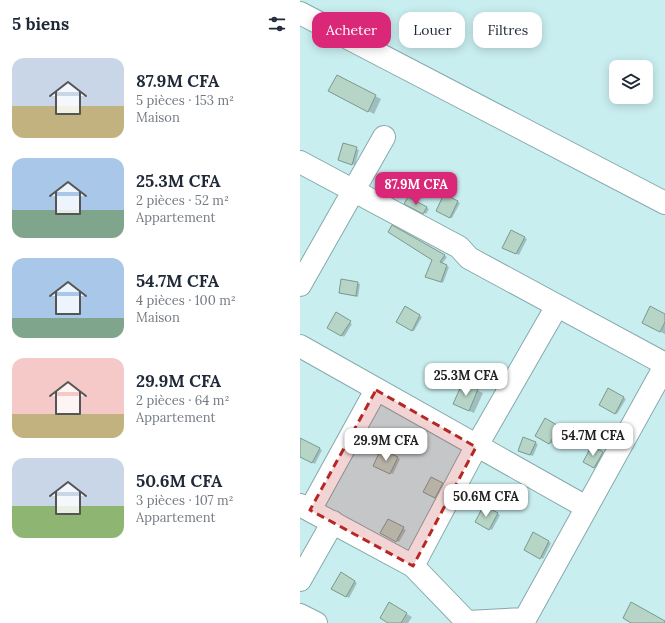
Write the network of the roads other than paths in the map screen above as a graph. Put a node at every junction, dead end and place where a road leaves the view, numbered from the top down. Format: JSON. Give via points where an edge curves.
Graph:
{"nodes":[{"id":1,"x":300,"y":13,"type":"edge"},
{"id":2,"x":384,"y":137,"type":"dead end"},
{"id":3,"x":300,"y":162,"type":"edge"},
{"id":4,"x":354,"y":190,"type":"junction"},
{"id":5,"x":665,"y":203,"type":"edge"},
{"id":6,"x":300,"y":285,"type":"edge"},
{"id":7,"x":557,"y":306,"type":"junction"},
{"id":8,"x":300,"y":346,"type":"edge"},
{"id":9,"x":665,"y":365,"type":"edge"},
{"id":10,"x":376,"y":390,"type":"junction"},
{"id":11,"x":476,"y":447,"type":"junction"},
{"id":12,"x":305,"y":507,"type":"edge"},
{"id":13,"x":586,"y":507,"type":"junction"},
{"id":14,"x":333,"y":522,"type":"junction"},
{"id":15,"x":413,"y":566,"type":"junction"},
{"id":16,"x":300,"y":580,"type":"edge"},
{"id":17,"x":300,"y":615,"type":"edge"},
{"id":18,"x":466,"y":622,"type":"edge"},
{"id":19,"x":316,"y":623,"type":"edge"}],
"edges":[{"from":1,"to":5,"type":"street"},
{"from":2,"to":4,"type":"street"},
{"from":3,"to":4,"type":"street"},
{"from":4,"to":6,"type":"street"},
{"from":4,"to":7,"type":"street","via":[[459,247],[469,258]]},
{"from":7,"to":9,"type":"street"},
{"from":7,"to":11,"type":"street"},
{"from":8,"to":10,"type":"street"},
{"from":9,"to":13,"type":"street"},
{"from":10,"to":11,"type":"street"},
{"from":10,"to":12,"type":"street"},
{"from":11,"to":13,"type":"street"},
{"from":11,"to":15,"type":"street"},
{"from":12,"to":14,"type":"street"},
{"from":13,"to":18,"type":"street","via":[[525,619]]},
{"from":14,"to":15,"type":"street"},
{"from":14,"to":16,"type":"street"},
{"from":15,"to":18,"type":"street"},
{"from":17,"to":19,"type":"street"}]}
